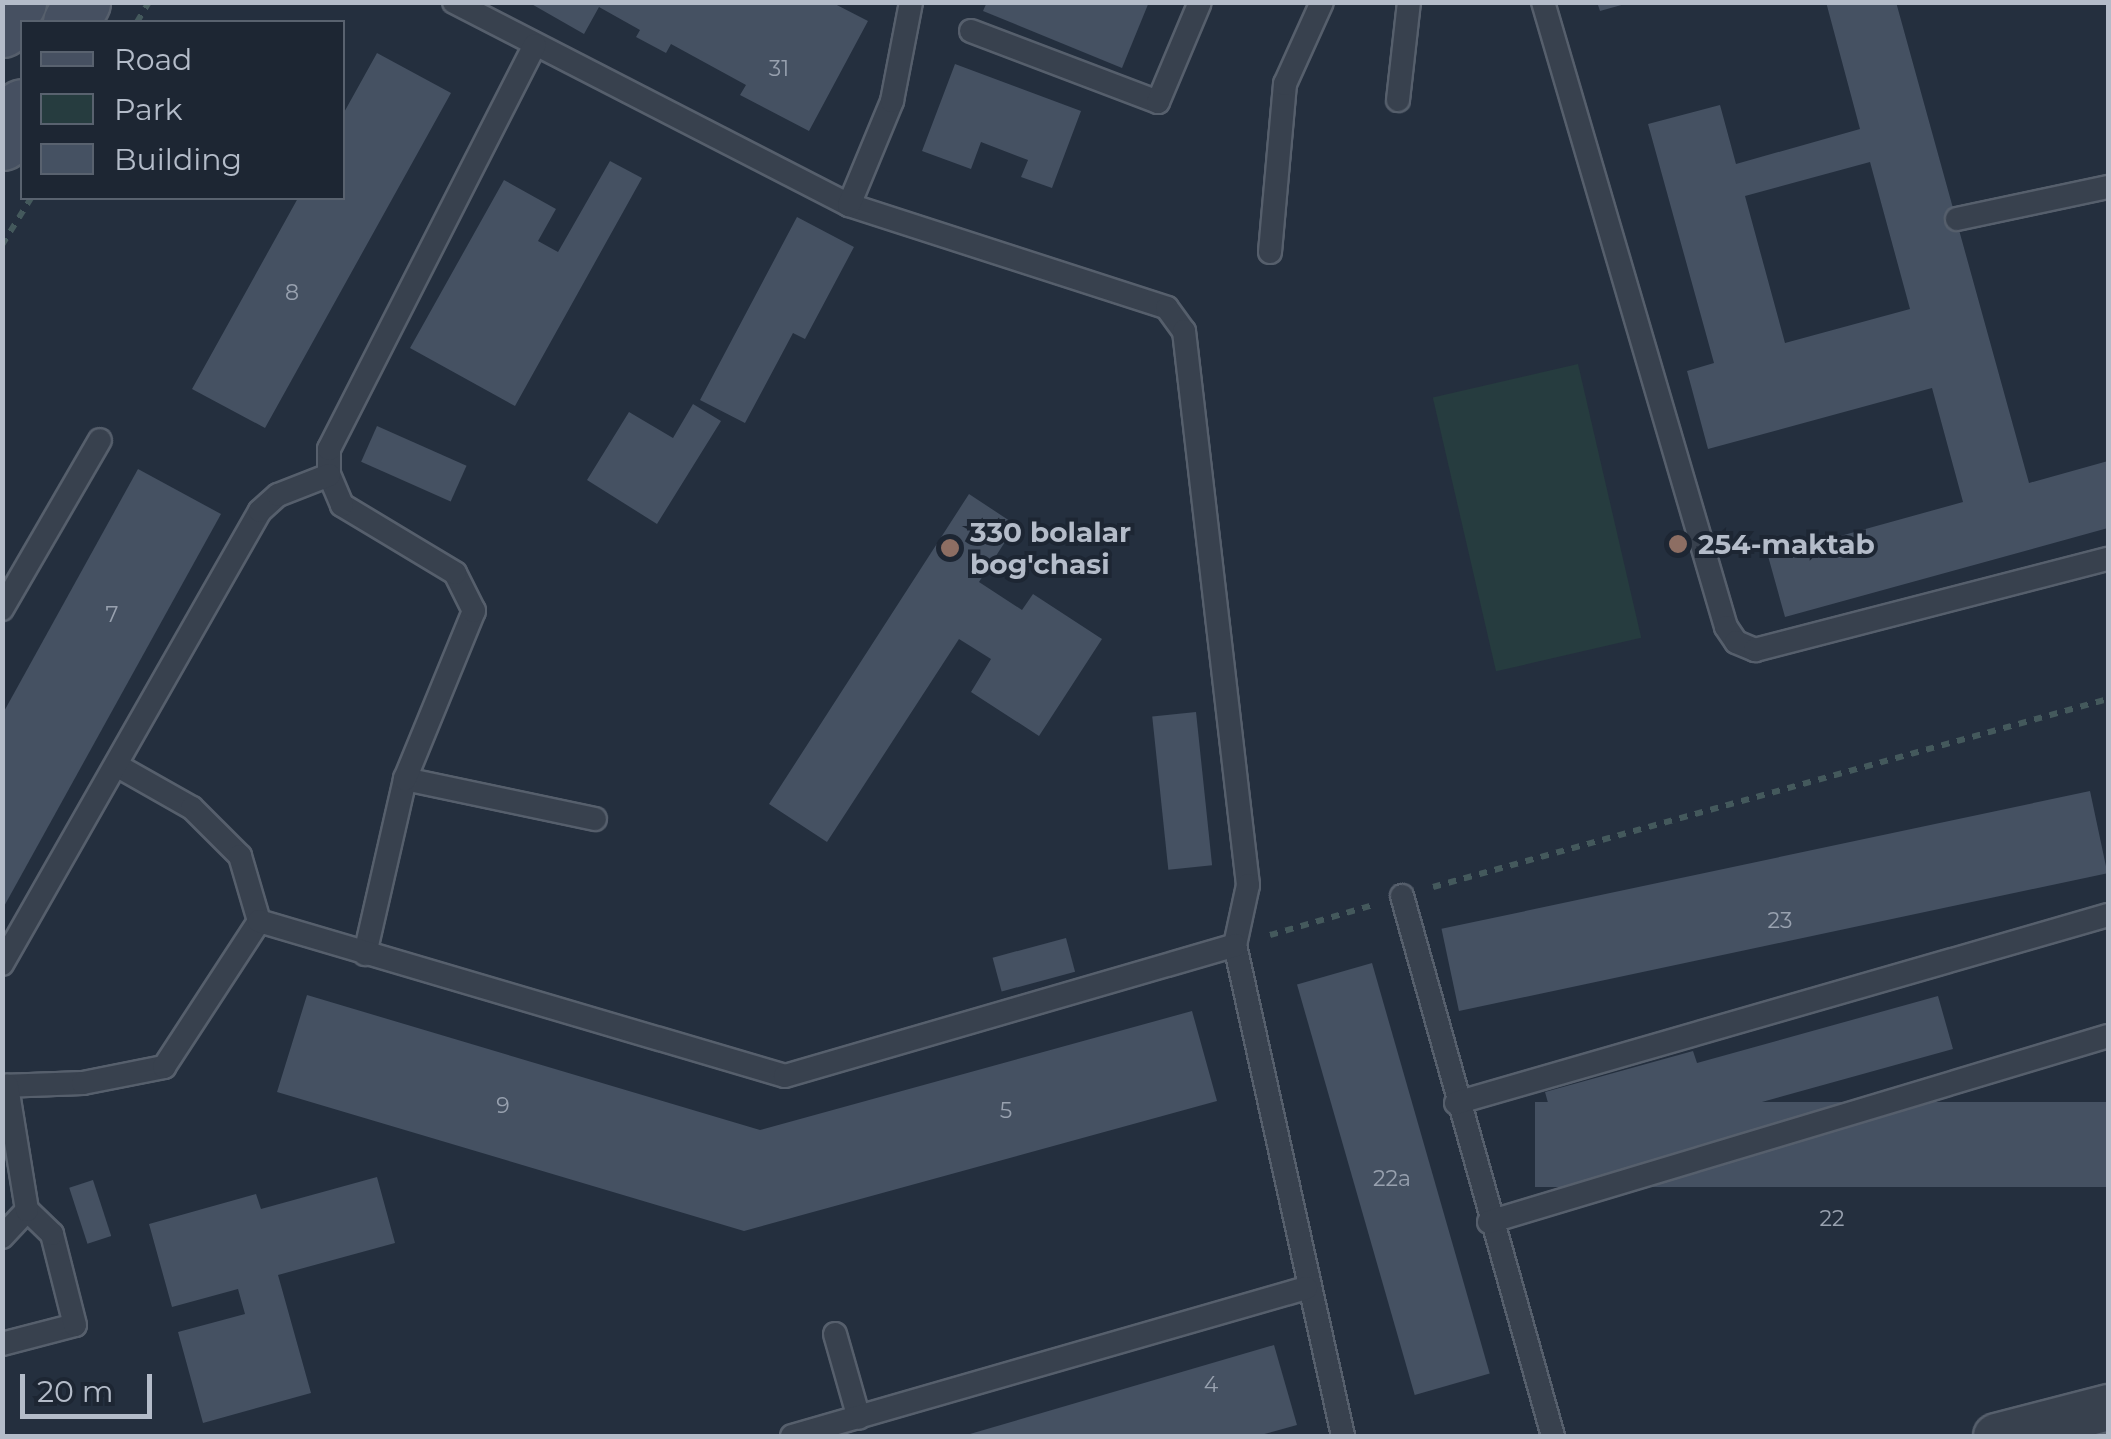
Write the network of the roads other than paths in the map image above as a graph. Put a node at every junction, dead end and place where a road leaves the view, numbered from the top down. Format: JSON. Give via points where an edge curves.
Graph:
{"nodes":[{"id":1,"x":18,"y":2,"type":"edge"},
{"id":2,"x":454,"y":2,"type":"edge"},
{"id":3,"x":910,"y":2,"type":"edge"},
{"id":4,"x":1200,"y":2,"type":"edge"},
{"id":5,"x":1322,"y":2,"type":"edge"},
{"id":6,"x":1410,"y":2,"type":"edge"},
{"id":7,"x":1543,"y":2,"type":"edge"},
{"id":8,"x":2,"y":29,"type":"edge"},
{"id":9,"x":971,"y":30,"type":"dead end"},
{"id":10,"x":535,"y":45,"type":"junction"},
{"id":11,"x":1398,"y":100,"type":"dead end"},
{"id":12,"x":20,"y":110,"type":"edge"},
{"id":13,"x":2,"y":142,"type":"edge"},
{"id":14,"x":2108,"y":188,"type":"edge"},
{"id":15,"x":850,"y":206,"type":"junction"},
{"id":16,"x":1957,"y":220,"type":"dead end"},
{"id":17,"x":1270,"y":252,"type":"dead end"},
{"id":18,"x":100,"y":440,"type":"dead end"},
{"id":19,"x":329,"y":474,"type":"junction"},
{"id":20,"x":2108,"y":558,"type":"edge"},
{"id":21,"x":2,"y":610,"type":"edge"},
{"id":22,"x":116,"y":764,"type":"junction"},
{"id":23,"x":405,"y":779,"type":"junction"},
{"id":24,"x":595,"y":818,"type":"dead end"},
{"id":25,"x":1402,"y":896,"type":"road end"},
{"id":26,"x":2108,"y":915,"type":"edge"},
{"id":27,"x":258,"y":921,"type":"junction"},
{"id":28,"x":1236,"y":945,"type":"junction"},
{"id":29,"x":365,"y":954,"type":"junction"},
{"id":30,"x":2,"y":964,"type":"edge"},
{"id":31,"x":2108,"y":1036,"type":"edge"},
{"id":32,"x":5,"y":1086,"type":"edge"},
{"id":33,"x":1456,"y":1103,"type":"junction"},
{"id":34,"x":27,"y":1210,"type":"junction"},
{"id":35,"x":1490,"y":1222,"type":"junction"},
{"id":36,"x":2,"y":1237,"type":"edge"},
{"id":37,"x":1306,"y":1288,"type":"junction"},
{"id":38,"x":835,"y":1334,"type":"dead end"},
{"id":39,"x":2,"y":1344,"type":"edge"},
{"id":40,"x":2108,"y":1406,"type":"edge"},
{"id":41,"x":860,"y":1418,"type":"junction"},
{"id":42,"x":792,"y":1436,"type":"edge"},
{"id":43,"x":1344,"y":1436,"type":"edge"},
{"id":44,"x":1553,"y":1436,"type":"edge"},
{"id":45,"x":1996,"y":1436,"type":"edge"}],
"edges":[{"from":1,"to":8,"type":"main road"},
{"from":2,"to":10,"type":"lane"},
{"from":3,"to":15,"type":"lane","via":[[892,101]]},
{"from":4,"to":9,"type":"lane","via":[[1158,102]]},
{"from":5,"to":17,"type":"lane","via":[[1284,84]]},
{"from":6,"to":11,"type":"lane"},
{"from":7,"to":20,"type":"lane","via":[[1720,608],[1736,642],[1755,650]]},
{"from":10,"to":15,"type":"lane"},
{"from":10,"to":19,"type":"lane","via":[[337,425]]},
{"from":12,"to":13,"type":"main road"},
{"from":14,"to":16,"type":"lane"},
{"from":15,"to":28,"type":"lane","via":[[1167,308],[1184,331],[1248,885]]},
{"from":18,"to":21,"type":"lane"},
{"from":19,"to":22,"type":"lane","via":[[278,495],[260,511]]},
{"from":19,"to":23,"type":"lane","via":[[351,514],[455,572],[474,611]]},
{"from":22,"to":27,"type":"lane","via":[[192,808],[240,856]]},
{"from":22,"to":30,"type":"lane"},
{"from":23,"to":24,"type":"lane"},
{"from":23,"to":29,"type":"lane"},
{"from":25,"to":33,"type":"lane"},
{"from":26,"to":33,"type":"lane"},
{"from":27,"to":29,"type":"lane"},
{"from":27,"to":32,"type":"lane","via":[[164,1067],[82,1083]]},
{"from":28,"to":29,"type":"lane","via":[[786,1076]]},
{"from":28,"to":37,"type":"lane"},
{"from":31,"to":35,"type":"lane"},
{"from":32,"to":34,"type":"lane"},
{"from":33,"to":35,"type":"lane"},
{"from":34,"to":36,"type":"lane"},
{"from":34,"to":39,"type":"lane","via":[[52,1234],[75,1324]]},
{"from":35,"to":44,"type":"lane"},
{"from":37,"to":41,"type":"lane"},
{"from":37,"to":43,"type":"lane"},
{"from":38,"to":41,"type":"lane"},
{"from":40,"to":45,"type":"street"},
{"from":41,"to":42,"type":"lane"}]}
